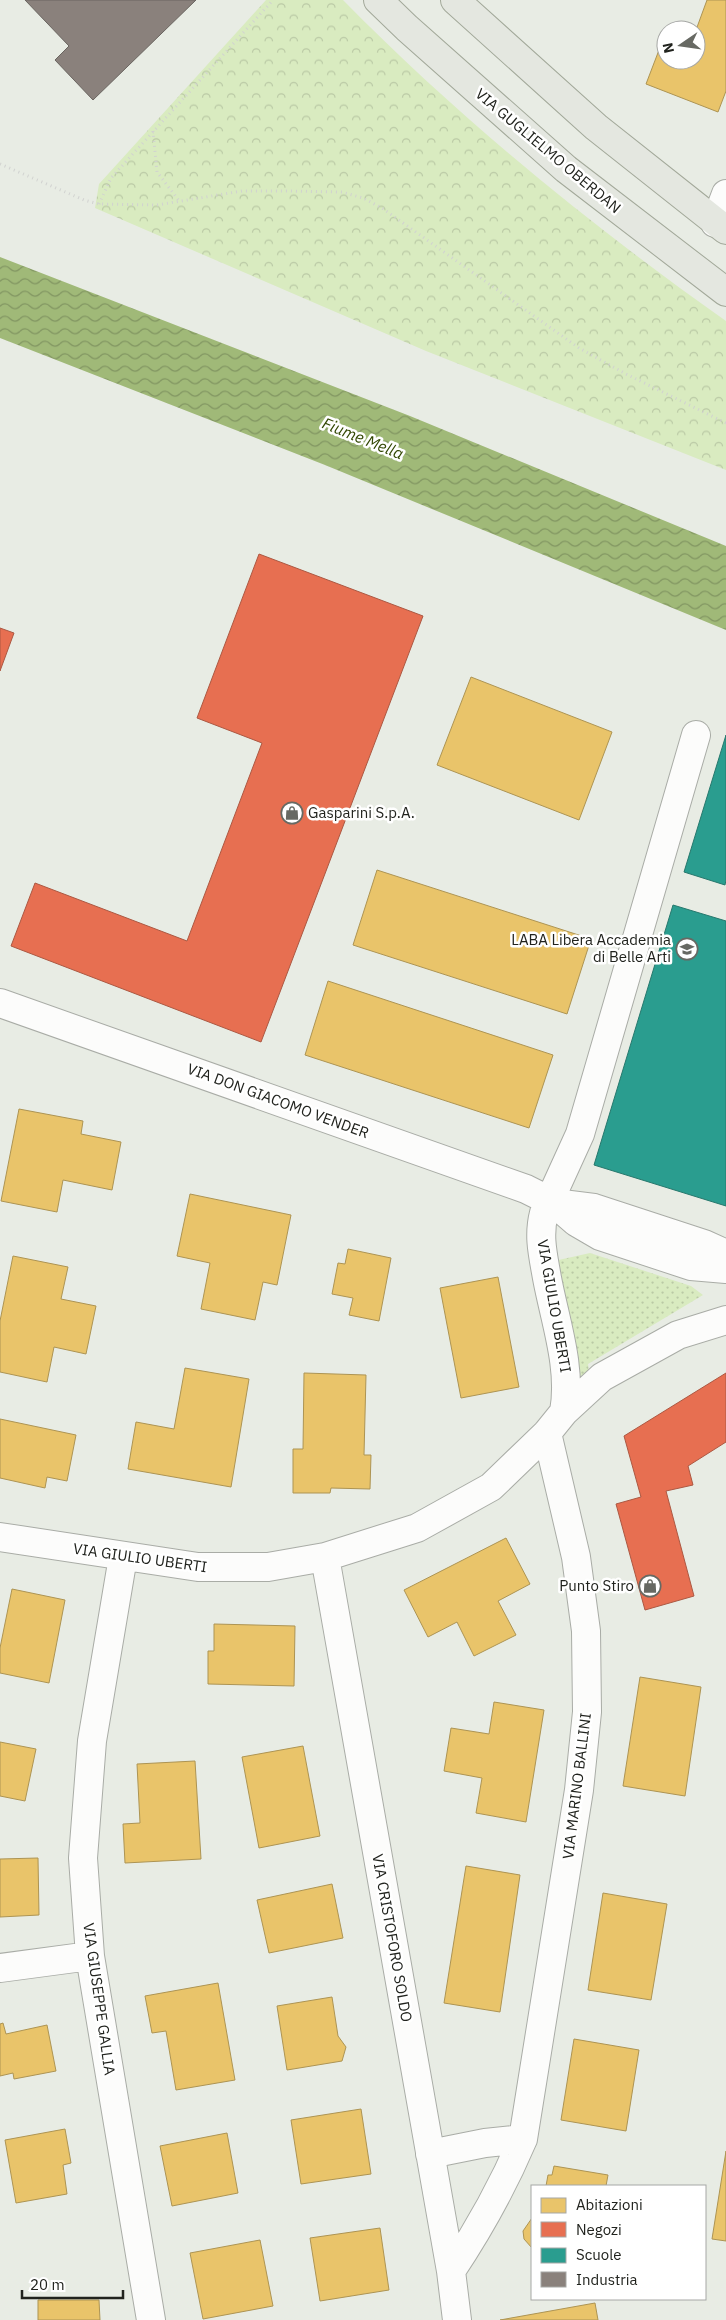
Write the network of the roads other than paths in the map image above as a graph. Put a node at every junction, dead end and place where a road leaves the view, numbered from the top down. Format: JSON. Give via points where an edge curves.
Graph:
{"nodes":[{"id":1,"x":378,"y":0,"type":"edge"},
{"id":2,"x":455,"y":0,"type":"edge"},
{"id":3,"x":726,"y":194,"type":"edge"},
{"id":4,"x":721,"y":227,"type":"edge"},
{"id":5,"x":726,"y":292,"type":"edge"},
{"id":6,"x":696,"y":735,"type":"dead end"},
{"id":7,"x":0,"y":1003,"type":"edge"},
{"id":8,"x":552,"y":1202,"type":"junction"},
{"id":9,"x":726,"y":1254,"type":"edge"},
{"id":10,"x":726,"y":1269,"type":"edge"},
{"id":11,"x":726,"y":1320,"type":"edge"},
{"id":12,"x":564,"y":1412,"type":"junction"},
{"id":13,"x":547,"y":1433,"type":"junction"},
{"id":14,"x":0,"y":1537,"type":"edge"},
{"id":15,"x":123,"y":1557,"type":"junction"},
{"id":16,"x":325,"y":1557,"type":"junction"},
{"id":17,"x":90,"y":1956,"type":"junction"},
{"id":18,"x":0,"y":1968,"type":"edge"},
{"id":19,"x":523,"y":2139,"type":"junction"},
{"id":20,"x":430,"y":2154,"type":"junction"},
{"id":21,"x":451,"y":2271,"type":"junction"},
{"id":22,"x":151,"y":2320,"type":"edge"},
{"id":23,"x":457,"y":2320,"type":"edge"}],
"edges":[{"from":1,"to":5,"type":"main road","name":"VIA GUGLIELMO OBERDAN","via":[[566,170]]},
{"from":2,"to":4,"type":"main road","via":[[596,128]]},
{"from":3,"to":4,"type":"street"},
{"from":6,"to":8,"type":"street","name":"VIA GIULIO UBERTI","via":[[580,1134]]},
{"from":7,"to":8,"type":"street","name":"VIA DON GIACOMO VENDER","via":[[526,1189]]},
{"from":8,"to":9,"type":"street","name":"VIA DON GIACOMO VENDER","via":[[594,1208]]},
{"from":8,"to":10,"type":"street","name":"VIA DON GIACOMO VENDER","via":[[600,1236],[691,1266]]},
{"from":8,"to":12,"type":"street","name":"VIA GIULIO UBERTI","via":[[541,1226],[540,1239],[567,1380]]},
{"from":11,"to":12,"type":"street","name":"VIA GIULIO UBERTI","via":[[678,1335],[616,1369],[590,1386]]},
{"from":12,"to":13,"type":"street","name":"VIA GIULIO UBERTI"},
{"from":13,"to":16,"type":"street","name":"VIA GIULIO UBERTI","via":[[491,1487],[417,1528]]},
{"from":13,"to":19,"type":"street","name":"VIA MARINO BALLINI","via":[[576,1557],[586,1631],[587,1712],[579,1790]]},
{"from":14,"to":15,"type":"street","name":"VIA GIULIO UBERTI"},
{"from":15,"to":16,"type":"street","name":"VIA GIULIO UBERTI","via":[[198,1567],[268,1567]]},
{"from":15,"to":17,"type":"street","name":"VIA GIUSEPPE GALLIA","via":[[92,1741],[84,1858]]},
{"from":16,"to":20,"type":"street","name":"VIA CRISTOFORO SOLDO"},
{"from":17,"to":18,"type":"street"},
{"from":17,"to":22,"type":"street","name":"VIA GIUSEPPE GALLIA"},
{"from":19,"to":20,"type":"street"},
{"from":19,"to":21,"type":"street","name":"VIA MARINO BALLINI","via":[[477,2232]]},
{"from":20,"to":21,"type":"street","name":"VIA CRISTOFORO SOLDO"},
{"from":21,"to":23,"type":"street","name":"VIA CRISTOFORO SOLDO"}]}
